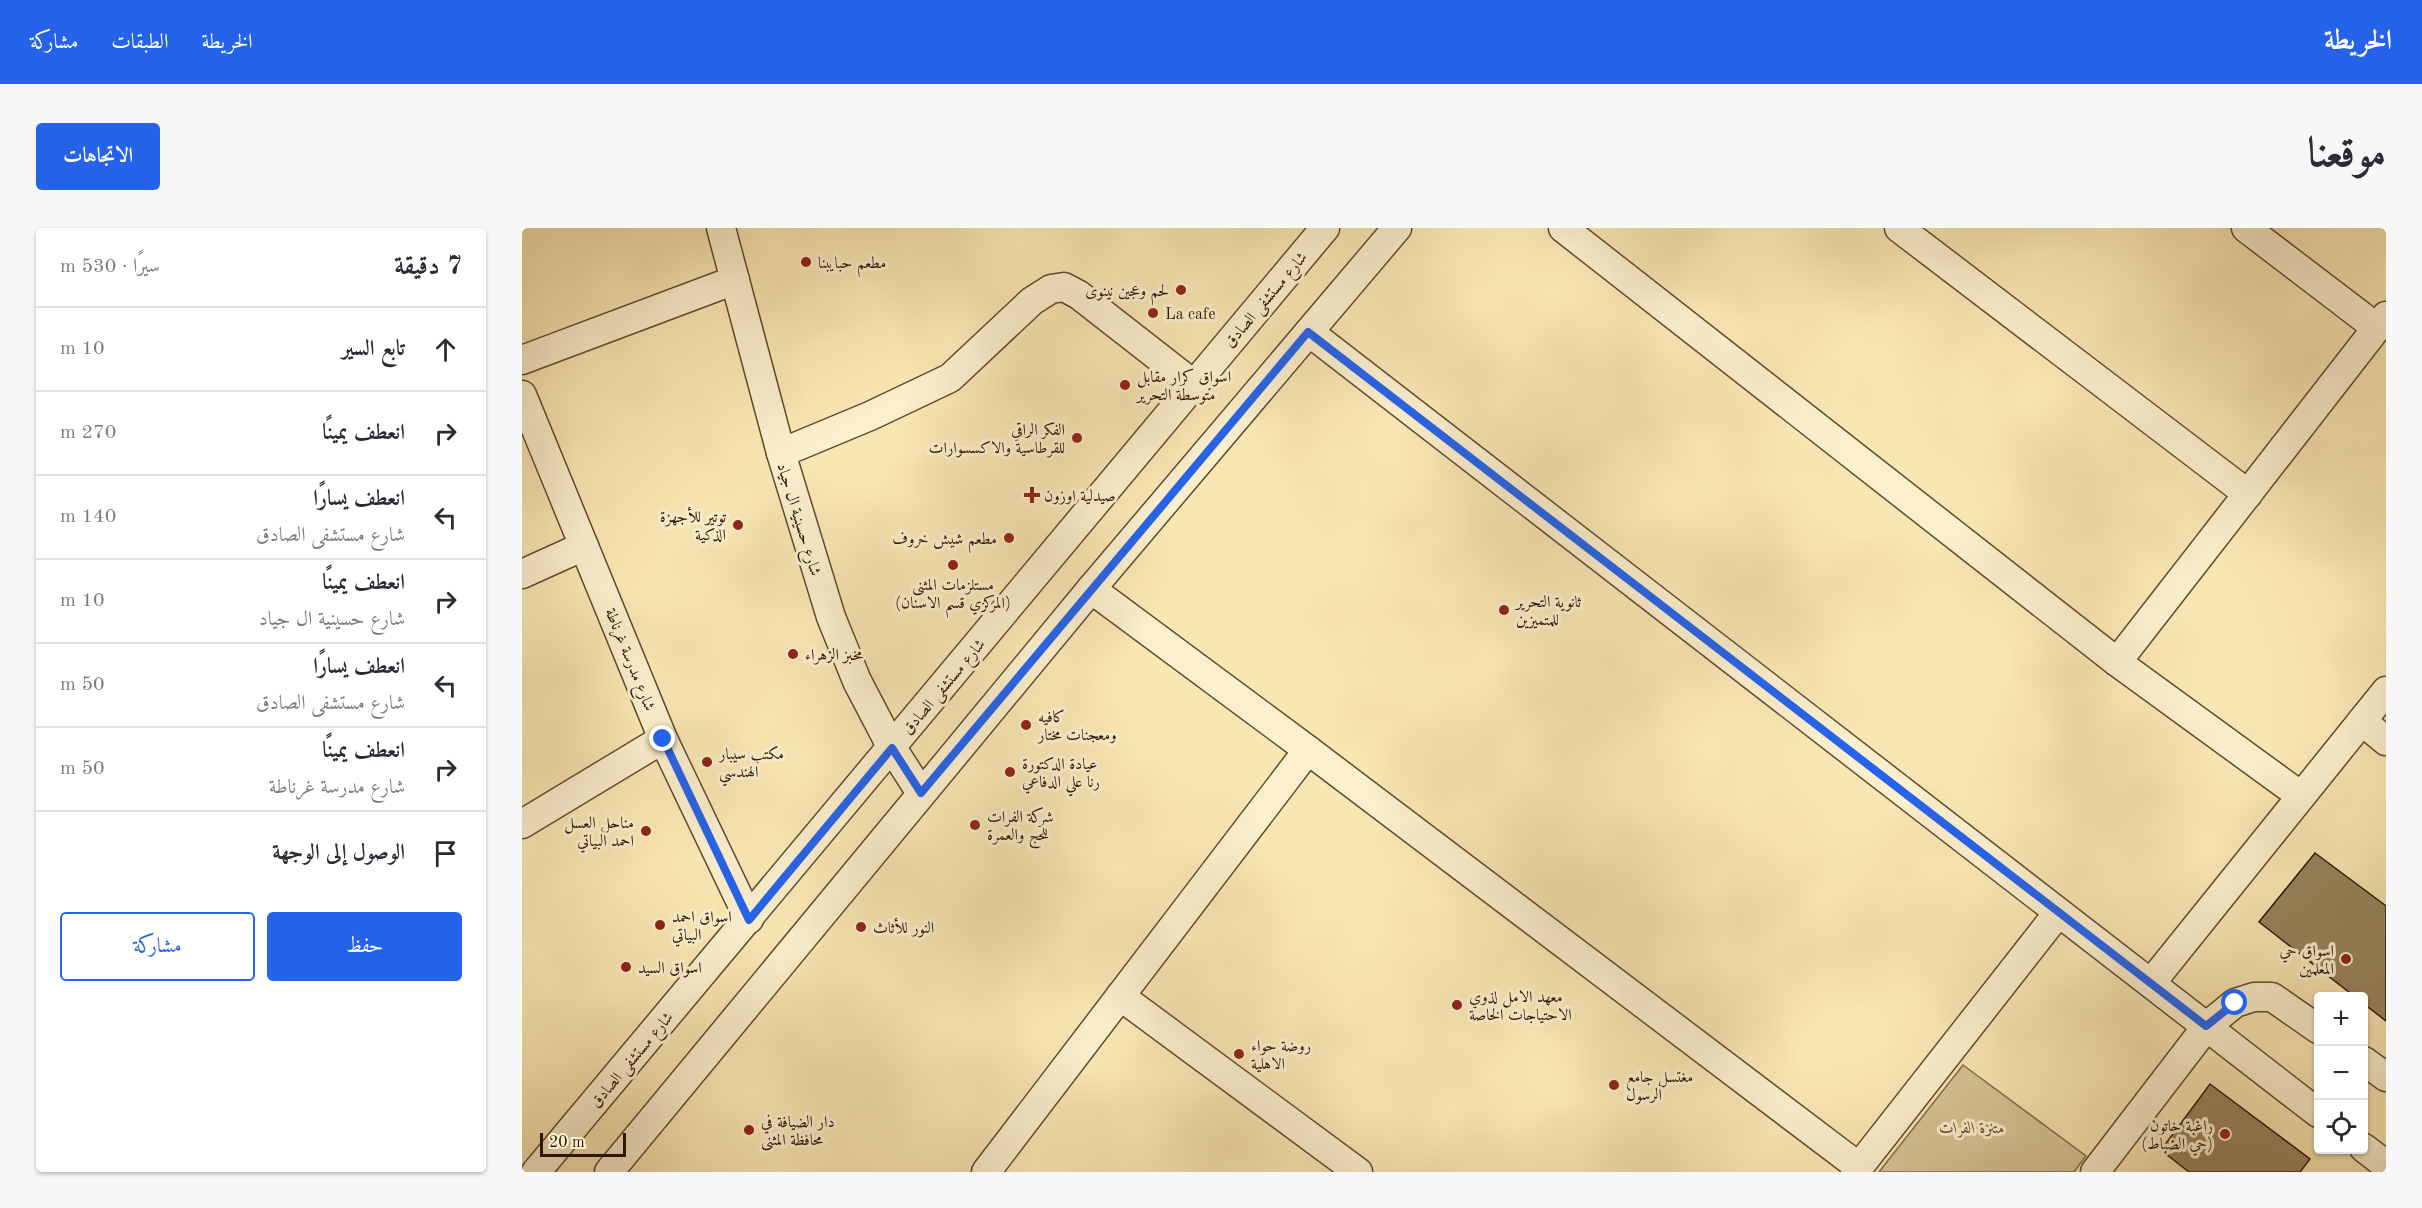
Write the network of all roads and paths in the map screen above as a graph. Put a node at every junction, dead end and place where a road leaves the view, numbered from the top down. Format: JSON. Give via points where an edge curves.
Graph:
{"nodes":[{"id":1,"x":722,"y":228,"type":"edge"},
{"id":2,"x":1325,"y":228,"type":"edge"},
{"id":3,"x":1398,"y":228,"type":"edge"},
{"id":4,"x":1563,"y":228,"type":"edge"},
{"id":5,"x":1899,"y":228,"type":"edge"},
{"id":6,"x":2246,"y":228,"type":"edge"},
{"id":7,"x":735,"y":280,"type":"junction"},
{"id":8,"x":2381,"y":322,"type":"edge"},
{"id":9,"x":1308,"y":332,"type":"junction"},
{"id":10,"x":522,"y":360,"type":"edge"},
{"id":11,"x":1193,"y":384,"type":"junction"},
{"id":12,"x":522,"y":395,"type":"edge"},
{"id":13,"x":780,"y":453,"type":"junction"},
{"id":14,"x":2248,"y":494,"type":"junction"},
{"id":15,"x":584,"y":546,"type":"junction"},
{"id":16,"x":522,"y":574,"type":"edge"},
{"id":17,"x":1091,"y":589,"type":"junction"},
{"id":18,"x":2118,"y":662,"type":"junction"},
{"id":19,"x":2386,"y":691,"type":"edge"},
{"id":20,"x":2362,"y":721,"type":"junction"},
{"id":21,"x":663,"y":739,"type":"junction"},
{"id":22,"x":2386,"y":741,"type":"edge"},
{"id":23,"x":892,"y":748,"type":"junction"},
{"id":24,"x":1308,"y":750,"type":"junction"},
{"id":25,"x":921,"y":793,"type":"junction"},
{"id":26,"x":2301,"y":796,"type":"junction"},
{"id":27,"x":522,"y":825,"type":"edge"},
{"id":28,"x":2058,"y":913,"type":"junction"},
{"id":29,"x":749,"y":920,"type":"junction"},
{"id":30,"x":2151,"y":983,"type":"junction"},
{"id":31,"x":1120,"y":996,"type":"junction"},
{"id":32,"x":2314,"y":1025,"type":"edge"},
{"id":33,"x":2206,"y":1026,"type":"junction"},
{"id":34,"x":2368,"y":1064,"type":"edge"},
{"id":35,"x":2386,"y":1077,"type":"edge"},
{"id":36,"x":2314,"y":1109,"type":"edge"},
{"id":37,"x":2368,"y":1151,"type":"edge"},
{"id":38,"x":2386,"y":1165,"type":"edge"},
{"id":39,"x":1857,"y":1169,"type":"edge"},
{"id":40,"x":536,"y":1172,"type":"edge"},
{"id":41,"x":609,"y":1172,"type":"edge"},
{"id":42,"x":986,"y":1172,"type":"edge"},
{"id":43,"x":1358,"y":1172,"type":"edge"},
{"id":44,"x":2096,"y":1172,"type":"edge"}],
"edges":[{"from":1,"to":7,"type":"street","name":"شارع حسينية ال جياد"},
{"from":2,"to":11,"type":"street","name":"شارع مستشفى الصادق"},
{"from":3,"to":9,"type":"street"},
{"from":4,"to":18,"type":"street"},
{"from":5,"to":14,"type":"street"},
{"from":6,"to":8,"type":"street"},
{"from":7,"to":10,"type":"street"},
{"from":7,"to":13,"type":"street","name":"شارع حسينية ال جياد"},
{"from":8,"to":14,"type":"street"},
{"from":9,"to":17,"type":"street"},
{"from":9,"to":28,"type":"street"},
{"from":11,"to":13,"type":"street","via":[[1079,295],[1064,288],[1051,289],[1032,301],[950,378]]},
{"from":11,"to":23,"type":"street","name":"شارع مستشفى الصادق"},
{"from":12,"to":15,"type":"street","name":"شارع مدرسة غرناطة"},
{"from":13,"to":23,"type":"street","name":"شارع حسينية ال جياد","via":[[831,617],[857,681]]},
{"from":14,"to":18,"type":"street"},
{"from":15,"to":16,"type":"street"},
{"from":15,"to":21,"type":"street","name":"شارع مدرسة غرناطة"},
{"from":17,"to":24,"type":"street"},
{"from":17,"to":25,"type":"street"},
{"from":18,"to":26,"type":"street"},
{"from":19,"to":20,"type":"street"},
{"from":20,"to":22,"type":"street"},
{"from":20,"to":26,"type":"street"},
{"from":21,"to":27,"type":"street"},
{"from":21,"to":29,"type":"street","name":"شارع مدرسة غرناطة"},
{"from":23,"to":25,"type":"street","name":"شارع حسينية ال جياد"},
{"from":23,"to":29,"type":"street","name":"شارع مستشفى الصادق"},
{"from":24,"to":31,"type":"street"},
{"from":24,"to":39,"type":"street"},
{"from":25,"to":41,"type":"street"},
{"from":26,"to":30,"type":"street"},
{"from":28,"to":30,"type":"street"},
{"from":28,"to":39,"type":"street"},
{"from":29,"to":40,"type":"street","name":"شارع مستشفى الصادق"},
{"from":30,"to":33,"type":"street"},
{"from":31,"to":42,"type":"street"},
{"from":31,"to":43,"type":"street"},
{"from":32,"to":33,"type":"street","via":[[2272,996],[2235,1003]]},
{"from":33,"to":36,"type":"street"},
{"from":33,"to":44,"type":"street"},
{"from":34,"to":35,"type":"street"},
{"from":37,"to":38,"type":"street"}]}
